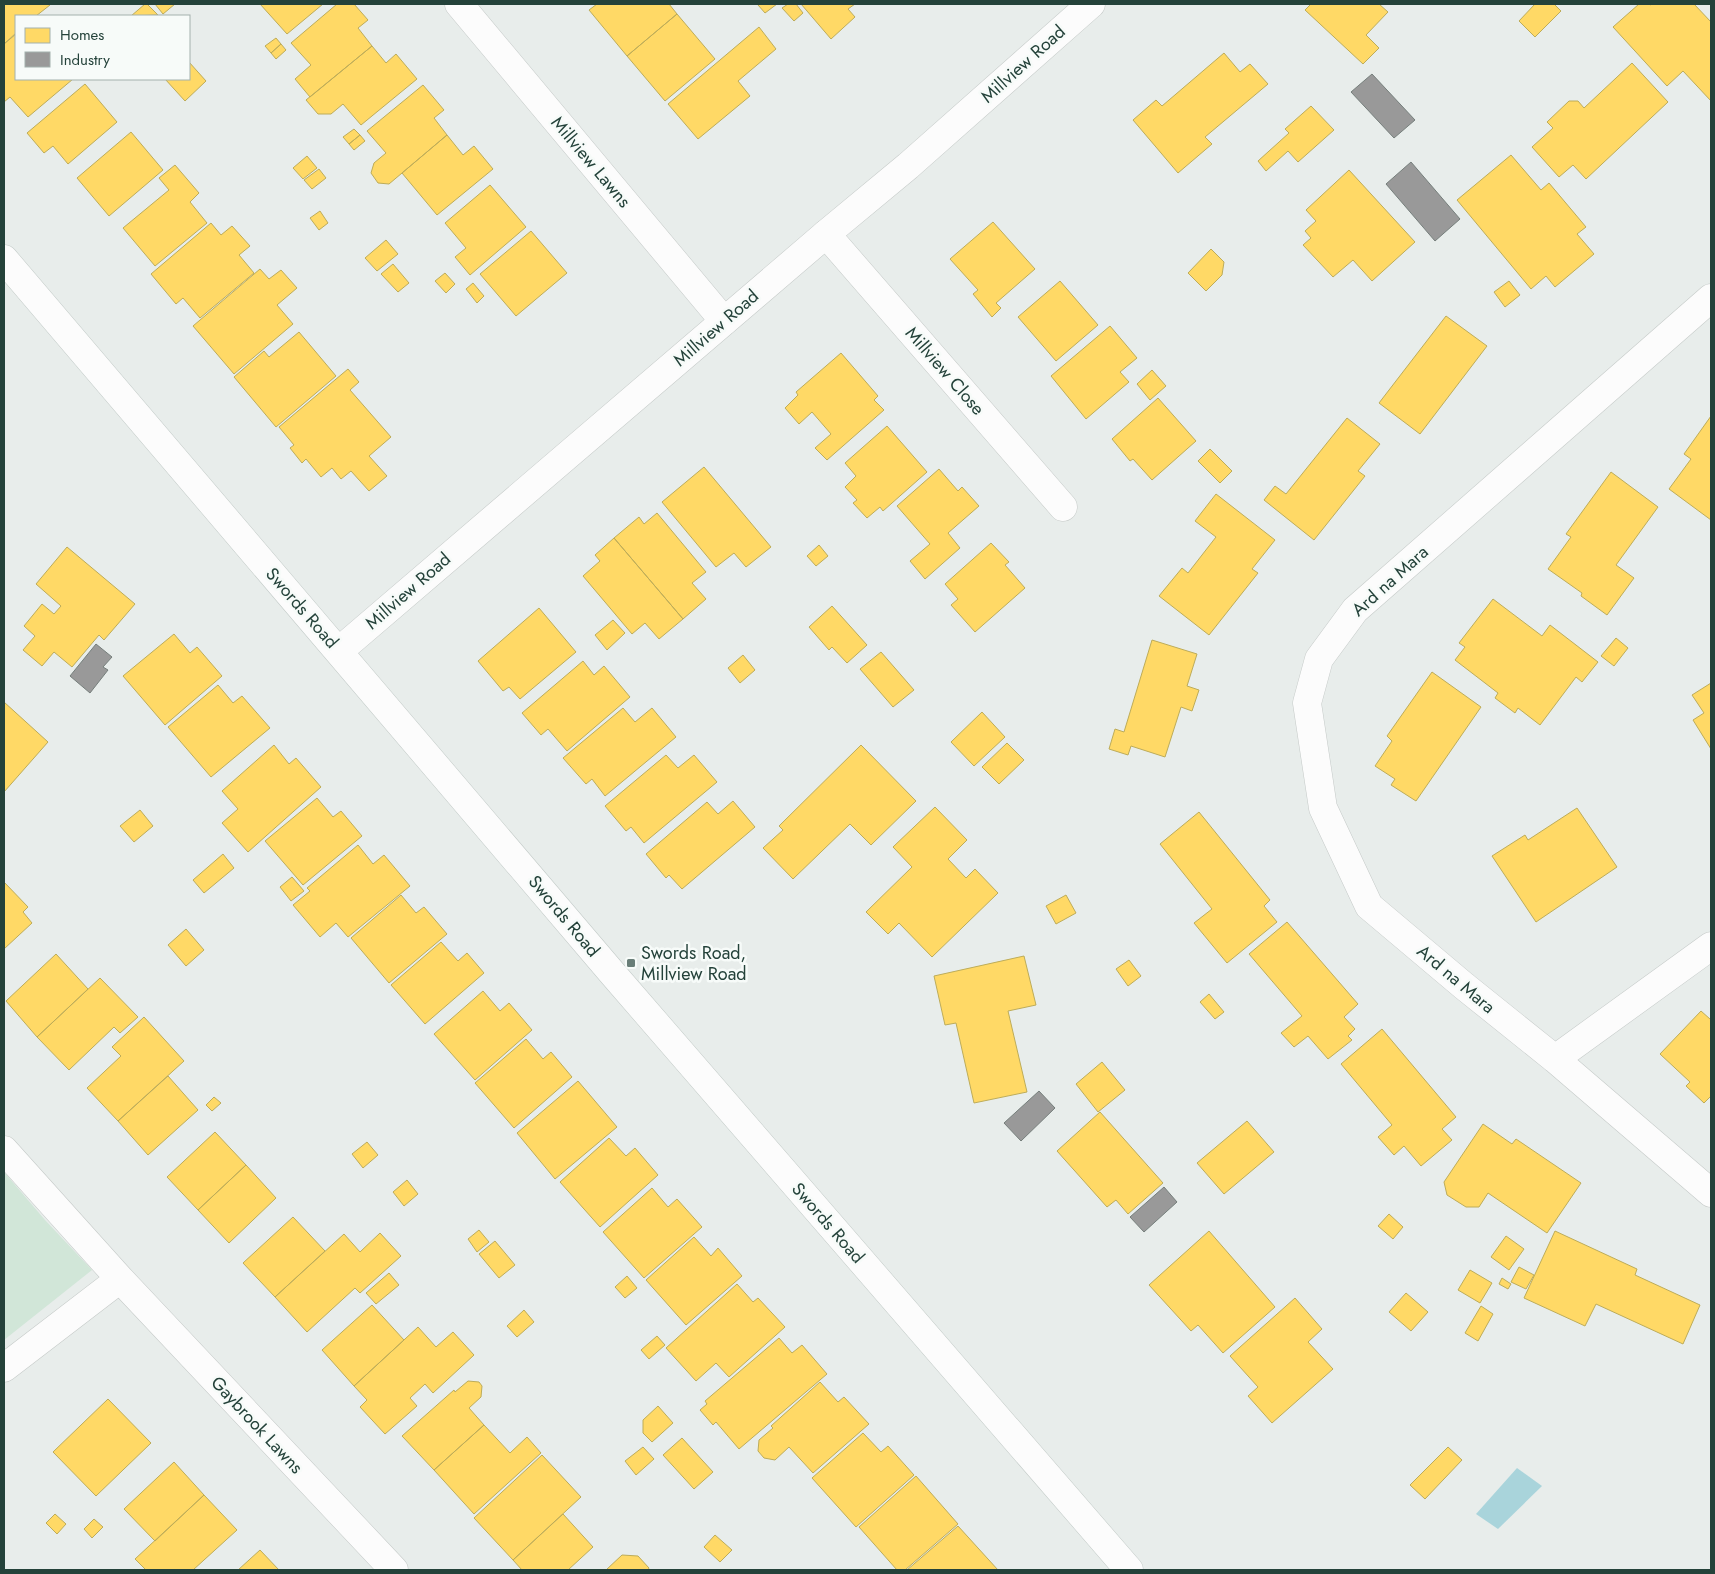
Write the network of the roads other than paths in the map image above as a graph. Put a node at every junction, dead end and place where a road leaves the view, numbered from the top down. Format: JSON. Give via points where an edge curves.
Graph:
{"nodes":[{"id":1,"x":459,"y":4,"type":"edge"},
{"id":2,"x":1091,"y":4,"type":"edge"},
{"id":3,"x":826,"y":234,"type":"junction"},
{"id":4,"x":4,"y":258,"type":"edge"},
{"id":5,"x":1711,"y":298,"type":"edge"},
{"id":6,"x":724,"y":321,"type":"junction"},
{"id":7,"x":1063,"y":507,"type":"dead end"},
{"id":8,"x":339,"y":651,"type":"junction"},
{"id":9,"x":1711,"y":946,"type":"edge"},
{"id":10,"x":1556,"y":1060,"type":"junction"},
{"id":11,"x":4,"y":1150,"type":"edge"},
{"id":12,"x":1711,"y":1193,"type":"edge"},
{"id":13,"x":120,"y":1279,"type":"junction"},
{"id":14,"x":4,"y":1368,"type":"edge"},
{"id":15,"x":394,"y":1570,"type":"edge"},
{"id":16,"x":1129,"y":1570,"type":"edge"}],
"edges":[{"from":1,"to":6,"type":"street","name":"Millview Lawns"},
{"from":2,"to":3,"type":"street","name":"Millview Road"},
{"from":3,"to":6,"type":"street","name":"Millview Road"},
{"from":3,"to":7,"type":"street","name":"Millview Close"},
{"from":4,"to":8,"type":"street","name":"Swords Road"},
{"from":5,"to":10,"type":"street","name":"Ard na Mara","via":[[1355,610],[1319,658],[1307,703],[1322,808],[1369,906]]},
{"from":6,"to":8,"type":"street","name":"Millview Road"},
{"from":8,"to":16,"type":"street","name":"Swords Road","via":[[619,981]]},
{"from":9,"to":10,"type":"street"},
{"from":10,"to":12,"type":"street","name":"Ard na Mara"},
{"from":11,"to":13,"type":"street","name":"Gaybrook Lawns"},
{"from":13,"to":14,"type":"street"},
{"from":13,"to":15,"type":"street","name":"Gaybrook Lawns"}]}
